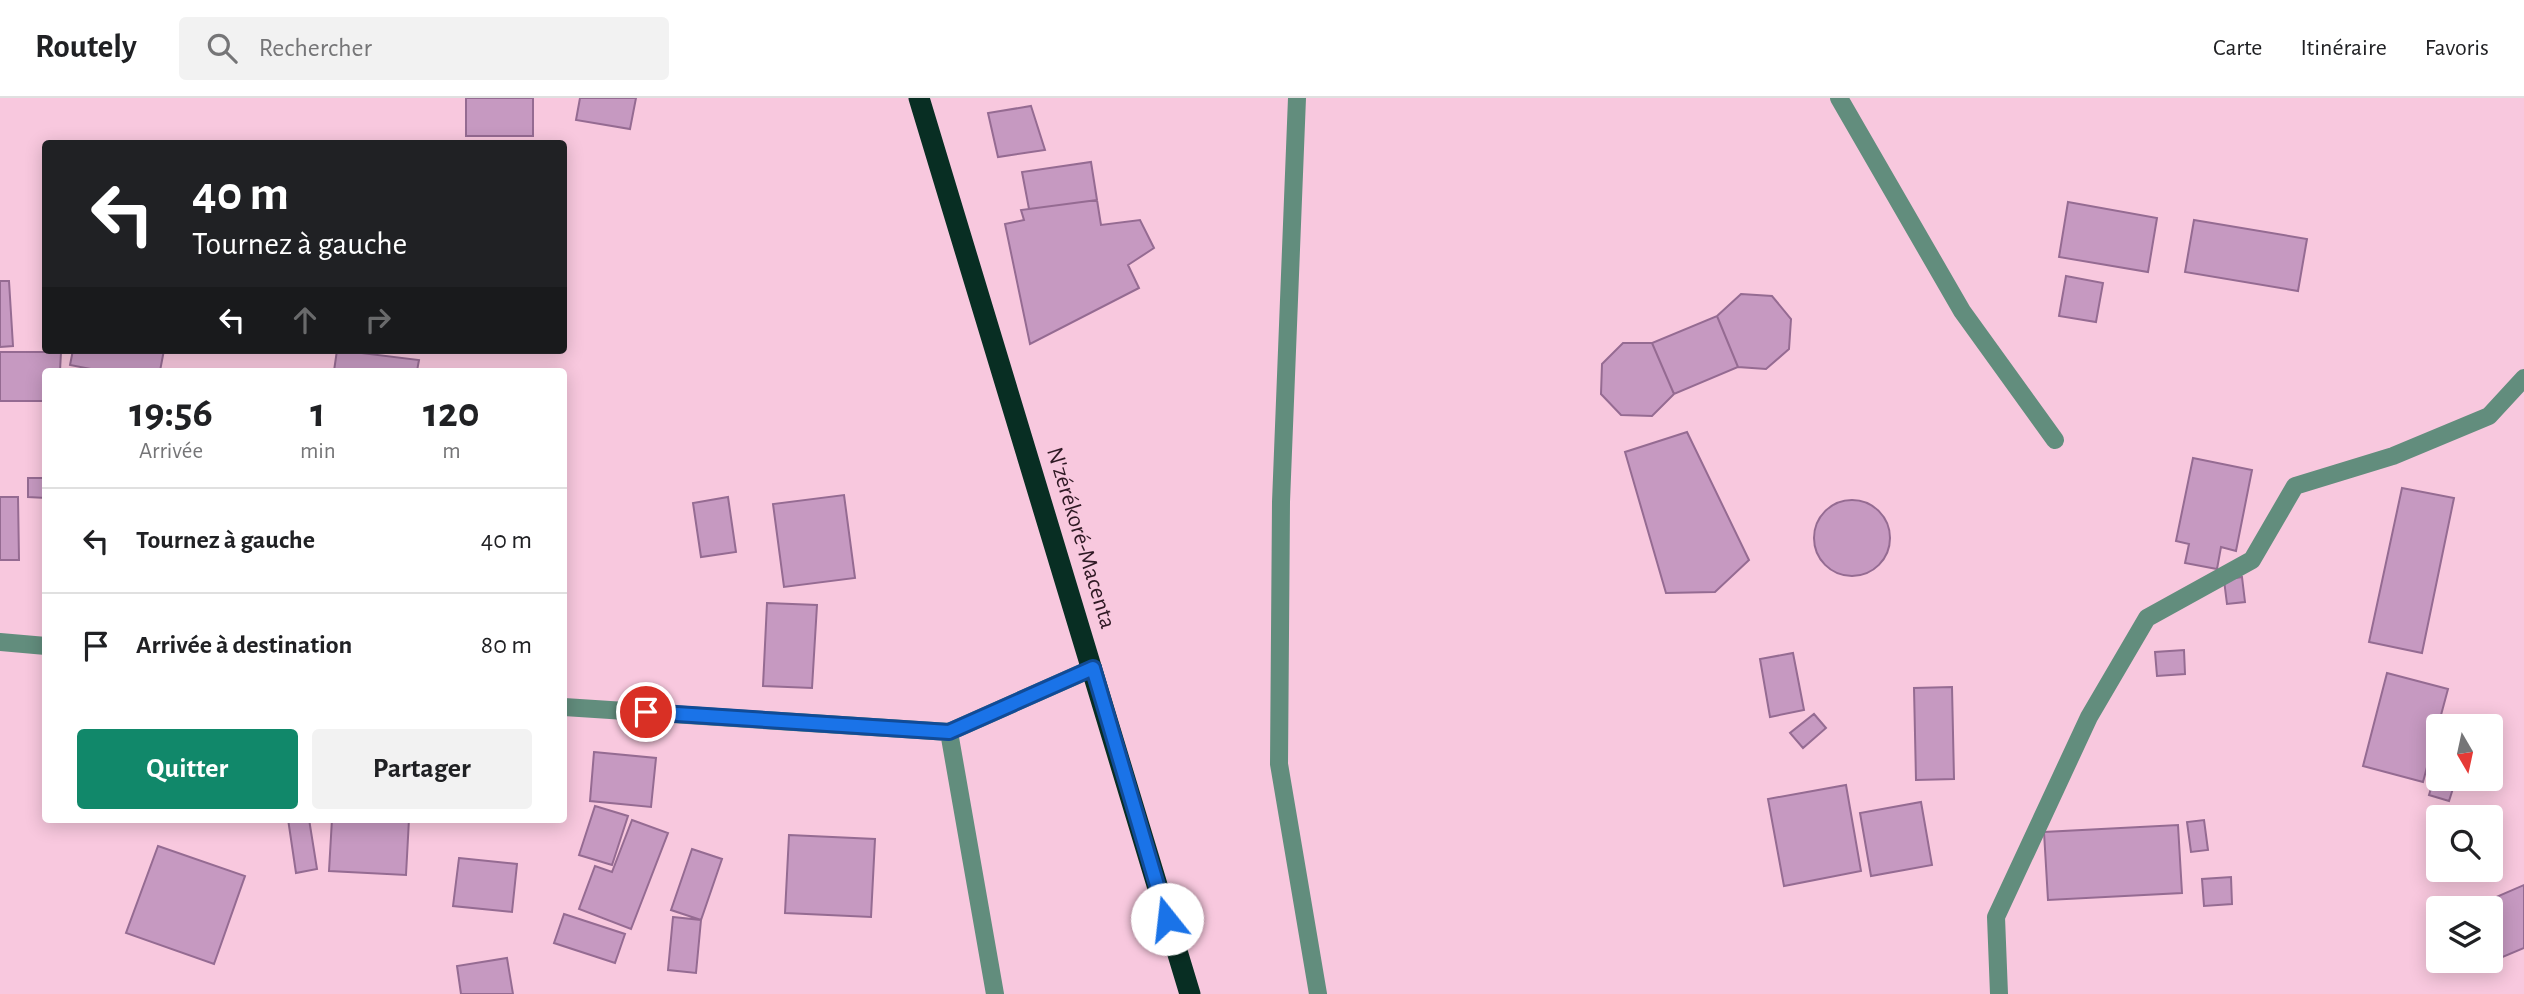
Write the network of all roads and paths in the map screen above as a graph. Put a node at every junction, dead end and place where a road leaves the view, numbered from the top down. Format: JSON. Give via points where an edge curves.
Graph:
{"nodes":[{"id":1,"x":919,"y":98,"type":"edge"},
{"id":2,"x":1297,"y":98,"type":"edge"},
{"id":3,"x":1839,"y":98,"type":"edge"},
{"id":4,"x":2524,"y":378,"type":"edge"},
{"id":5,"x":2055,"y":440,"type":"dead end"},
{"id":6,"x":0,"y":642,"type":"edge"},
{"id":7,"x":42,"y":646,"type":"edge"},
{"id":8,"x":1093,"y":668,"type":"junction"},
{"id":9,"x":567,"y":706,"type":"edge"},
{"id":10,"x":949,"y":732,"type":"junction"},
{"id":11,"x":995,"y":994,"type":"edge"},
{"id":12,"x":1189,"y":994,"type":"edge"},
{"id":13,"x":1318,"y":994,"type":"edge"},
{"id":14,"x":1999,"y":994,"type":"edge"}],
"edges":[{"from":1,"to":8,"type":"highway","name":"N'zérékoré-Macenta"},
{"from":2,"to":13,"type":"street","via":[[1281,502],[1279,764]]},
{"from":3,"to":5,"type":"street","via":[[1962,311]]},
{"from":4,"to":14,"type":"street","via":[[2489,416],[2393,456],[2295,486],[2252,560],[2147,618],[2089,717],[1996,917]]},
{"from":6,"to":7,"type":"street"},
{"from":8,"to":10,"type":"street"},
{"from":8,"to":12,"type":"highway","name":"N'zérékoré-Macenta"},
{"from":9,"to":10,"type":"street"},
{"from":10,"to":11,"type":"street"}]}
